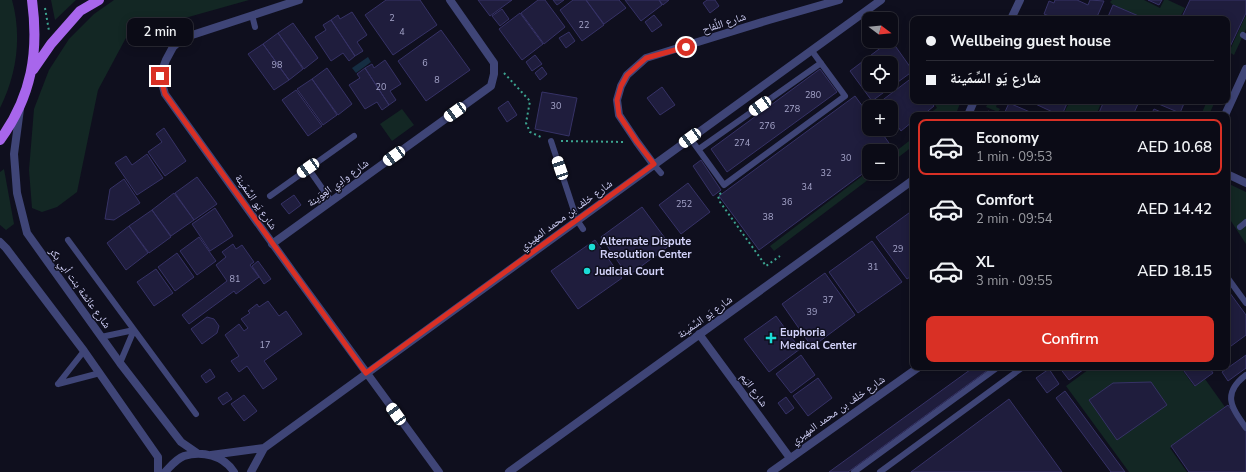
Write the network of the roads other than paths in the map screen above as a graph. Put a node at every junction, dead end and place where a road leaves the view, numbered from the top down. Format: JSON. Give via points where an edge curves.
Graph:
{"nodes":[{"id":1,"x":32,"y":0,"type":"edge"},
{"id":2,"x":99,"y":0,"type":"edge"},
{"id":3,"x":299,"y":0,"type":"edge"},
{"id":4,"x":450,"y":0,"type":"edge"},
{"id":5,"x":839,"y":0,"type":"edge"},
{"id":6,"x":1020,"y":0,"type":"edge"},
{"id":7,"x":875,"y":2,"type":"edge"},
{"id":8,"x":252,"y":16,"type":"junction"},
{"id":9,"x":1013,"y":16,"type":"edge"},
{"id":10,"x":255,"y":28,"type":"dead end"},
{"id":11,"x":812,"y":51,"type":"junction"},
{"id":12,"x":821,"y":63,"type":"junction"},
{"id":13,"x":1246,"y":69,"type":"edge"},
{"id":14,"x":32,"y":72,"type":"junction"},
{"id":15,"x":20,"y":107,"type":"junction"},
{"id":16,"x":1226,"y":112,"type":"edge"},
{"id":17,"x":354,"y":136,"type":"dead end"},
{"id":18,"x":690,"y":138,"type":"junction"},
{"id":19,"x":0,"y":140,"type":"edge"},
{"id":20,"x":551,"y":141,"type":"road end"},
{"id":21,"x":698,"y":149,"type":"junction"},
{"id":22,"x":654,"y":164,"type":"junction"},
{"id":23,"x":308,"y":168,"type":"junction"},
{"id":24,"x":661,"y":173,"type":"dead end"},
{"id":25,"x":1230,"y":175,"type":"edge"},
{"id":26,"x":910,"y":182,"type":"edge"},
{"id":27,"x":1246,"y":183,"type":"edge"},
{"id":28,"x":270,"y":196,"type":"dead end"},
{"id":29,"x":331,"y":201,"type":"junction"},
{"id":30,"x":577,"y":220,"type":"junction"},
{"id":31,"x":1246,"y":222,"type":"edge"},
{"id":32,"x":1240,"y":226,"type":"dead end"},
{"id":33,"x":583,"y":229,"type":"dead end"},
{"id":34,"x":68,"y":240,"type":"dead end"},
{"id":35,"x":0,"y":242,"type":"edge"},
{"id":36,"x":272,"y":244,"type":"junction"},
{"id":37,"x":1230,"y":281,"type":"edge"},
{"id":38,"x":1246,"y":303,"type":"edge"},
{"id":39,"x":134,"y":330,"type":"junction"},
{"id":40,"x":699,"y":334,"type":"junction"},
{"id":41,"x":101,"y":337,"type":"junction"},
{"id":42,"x":84,"y":351,"type":"junction"},
{"id":43,"x":120,"y":363,"type":"junction"},
{"id":44,"x":915,"y":370,"type":"edge"},
{"id":45,"x":994,"y":370,"type":"edge"},
{"id":46,"x":1019,"y":370,"type":"edge"},
{"id":47,"x":100,"y":373,"type":"junction"},
{"id":48,"x":366,"y":373,"type":"junction"},
{"id":49,"x":1246,"y":375,"type":"edge"},
{"id":50,"x":196,"y":414,"type":"dead end"},
{"id":51,"x":1246,"y":428,"type":"edge"},
{"id":52,"x":264,"y":448,"type":"junction"},
{"id":53,"x":197,"y":453,"type":"junction"},
{"id":54,"x":211,"y":455,"type":"junction"},
{"id":55,"x":790,"y":458,"type":"junction"},
{"id":56,"x":158,"y":472,"type":"edge"},
{"id":57,"x":165,"y":472,"type":"edge"},
{"id":58,"x":234,"y":472,"type":"edge"},
{"id":59,"x":251,"y":472,"type":"edge"},
{"id":60,"x":439,"y":472,"type":"edge"},
{"id":61,"x":509,"y":472,"type":"edge"},
{"id":62,"x":771,"y":472,"type":"edge"},
{"id":63,"x":854,"y":472,"type":"edge"},
{"id":64,"x":880,"y":472,"type":"edge"}],
"edges":[{"from":1,"to":14,"type":"main road","via":[[35,47]]},
{"from":2,"to":14,"type":"main road","via":[[80,11],[51,44]]},
{"from":3,"to":8,"type":"street","name":"شارع يَو السِّمَينة"},
{"from":4,"to":29,"type":"street","name":"شارع وادِي العِوَينة","via":[[494,63],[491,86]]},
{"from":5,"to":22,"type":"street","name":"شارع اللِّفاح","via":[[646,58],[627,75],[617,100],[619,115]]},
{"from":6,"to":9,"type":"street"},
{"from":7,"to":11,"type":"street","name":"شارع خلف بن محمد المهيري"},
{"from":8,"to":10,"type":"lane"},
{"from":8,"to":36,"type":"street","name":"شارع يَو السِّمَينة","via":[[183,38],[173,47],[160,76],[165,94]]},
{"from":11,"to":12,"type":"lane"},
{"from":11,"to":18,"type":"street","name":"شارع خلف بن محمد المهيري"},
{"from":12,"to":21,"type":"lane"},
{"from":12,"to":21,"type":"lane","via":[[845,96],[724,185]]},
{"from":13,"to":16,"type":"street"},
{"from":14,"to":15,"type":"main road"},
{"from":15,"to":19,"type":"main road"},
{"from":15,"to":41,"type":"street","name":"شارع عائشة بنت أبي بكر","via":[[14,154],[17,193],[27,233]]},
{"from":17,"to":23,"type":"lane"},
{"from":18,"to":21,"type":"lane"},
{"from":18,"to":22,"type":"street","name":"شارع خلف بن محمد المهيري"},
{"from":20,"to":30,"type":"lane"},
{"from":22,"to":24,"type":"lane"},
{"from":22,"to":30,"type":"street","name":"شارع خلف بن محمد المهيري"},
{"from":23,"to":28,"type":"lane"},
{"from":23,"to":29,"type":"lane"},
{"from":25,"to":27,"type":"street"},
{"from":26,"to":40,"type":"street","name":"شارع يَو السِّمَينة"},
{"from":29,"to":36,"type":"street","name":"شارع وادِي العِوَينة"},
{"from":30,"to":33,"type":"lane"},
{"from":30,"to":48,"type":"street","name":"شارع خلف بن محمد المهيري"},
{"from":31,"to":32,"type":"lane"},
{"from":34,"to":39,"type":"lane"},
{"from":35,"to":42,"type":"street"},
{"from":36,"to":48,"type":"street","name":"شارع يَو السِّمَينة"},
{"from":37,"to":38,"type":"lane"},
{"from":39,"to":41,"type":"lane"},
{"from":39,"to":43,"type":"lane"},
{"from":39,"to":50,"type":"lane"},
{"from":40,"to":55,"type":"street","name":"شارع اليَم"},
{"from":40,"to":61,"type":"street","name":"شارع يَو السِّمَينة"},
{"from":41,"to":43,"type":"street","name":"شارع عائشة بنت أبي بكر"},
{"from":42,"to":47,"type":"street"},
{"from":42,"to":47,"type":"lane","via":[[58,384]]},
{"from":43,"to":53,"type":"street","name":"شارع عائشة بنت أبي بكر","via":[[181,442]]},
{"from":44,"to":55,"type":"street","name":"شارع خلف بن محمد المهيري"},
{"from":45,"to":63,"type":"lane"},
{"from":46,"to":64,"type":"lane"},
{"from":47,"to":56,"type":"street","via":[[158,457]]},
{"from":48,"to":52,"type":"street","name":"شارع خلف بن محمد المهيري"},
{"from":48,"to":60,"type":"street","name":"شارع يَو السِّمَينة"},
{"from":49,"to":51,"type":"lane","via":[[1237,382],[1231,399],[1233,410]]},
{"from":52,"to":54,"type":"street","name":"شارع خلف بن محمد المهيري"},
{"from":52,"to":59,"type":"street","name":"شارع خلف بن محمد المهيري"},
{"from":53,"to":54,"type":"street"},
{"from":53,"to":57,"type":"street","via":[[184,456]]},
{"from":54,"to":58,"type":"street","via":[[222,460]]},
{"from":55,"to":62,"type":"street","name":"شارع خلف بن محمد المهيري"}]}
